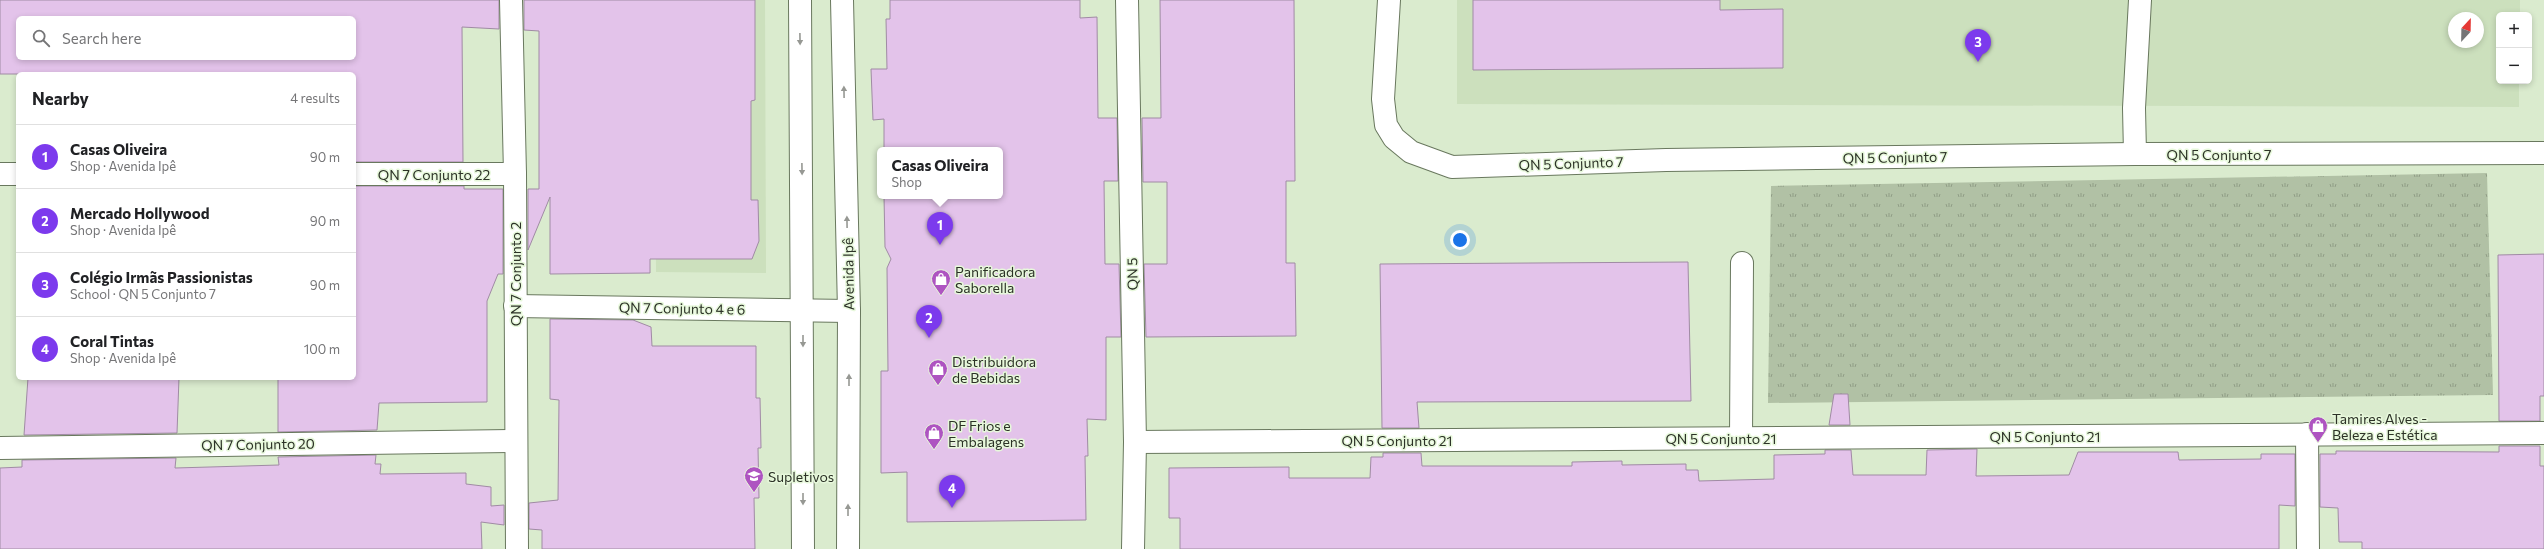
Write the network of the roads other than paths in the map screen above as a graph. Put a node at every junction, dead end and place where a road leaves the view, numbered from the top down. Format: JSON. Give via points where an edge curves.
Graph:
{"nodes":[{"id":1,"x":511,"y":0,"type":"edge"},
{"id":2,"x":800,"y":0,"type":"edge"},
{"id":3,"x":842,"y":0,"type":"edge"},
{"id":4,"x":1127,"y":0,"type":"edge"},
{"id":5,"x":1389,"y":0,"type":"edge"},
{"id":6,"x":2140,"y":0,"type":"edge"},
{"id":7,"x":2544,"y":153,"type":"edge"},
{"id":8,"x":2135,"y":154,"type":"junction"},
{"id":9,"x":0,"y":174,"type":"edge"},
{"id":10,"x":16,"y":174,"type":"edge"},
{"id":11,"x":356,"y":174,"type":"edge"},
{"id":12,"x":515,"y":174,"type":"junction"},
{"id":13,"x":1742,"y":263,"type":"dead end"},
{"id":14,"x":515,"y":306,"type":"junction"},
{"id":15,"x":803,"y":309,"type":"junction"},
{"id":16,"x":849,"y":311,"type":"junction"},
{"id":17,"x":2544,"y":433,"type":"edge"},
{"id":18,"x":2307,"y":434,"type":"junction"},
{"id":19,"x":1742,"y":438,"type":"junction"},
{"id":20,"x":515,"y":441,"type":"junction"},
{"id":21,"x":1135,"y":442,"type":"junction"},
{"id":22,"x":0,"y":448,"type":"edge"},
{"id":23,"x":517,"y":549,"type":"edge"},
{"id":24,"x":804,"y":549,"type":"edge"},
{"id":25,"x":848,"y":549,"type":"edge"},
{"id":26,"x":1133,"y":549,"type":"edge"},
{"id":27,"x":2308,"y":549,"type":"edge"}],
"edges":[{"from":1,"to":12,"type":"street","name":"QN 7 Conjunto 2"},
{"from":2,"to":15,"type":"street","one_way":true},
{"from":16,"to":3,"type":"street","name":"Avenida Ipê","one_way":true},
{"from":4,"to":21,"type":"street","name":"QN 5"},
{"from":5,"to":8,"type":"street","name":"QN 5 Conjunto 7","via":[[1383,99],[1386,125],[1394,138],[1411,152],[1452,167],[1666,160]]},
{"from":6,"to":8,"type":"street","via":[[2134,108]]},
{"from":7,"to":8,"type":"street","name":"QN 5 Conjunto 7"},
{"from":9,"to":10,"type":"street"},
{"from":11,"to":12,"type":"street","name":"QN 7 Conjunto 22"},
{"from":12,"to":14,"type":"street","name":"QN 7 Conjunto 2"},
{"from":13,"to":19,"type":"street"},
{"from":14,"to":15,"type":"street","name":"QN 7 Conjunto 4 e 6"},
{"from":14,"to":20,"type":"street","name":"QN 7 Conjunto 2"},
{"from":15,"to":16,"type":"street","name":"QN 7 Conjunto 4 e 6"},
{"from":15,"to":24,"type":"street","one_way":true},
{"from":25,"to":16,"type":"street","name":"Avenida Ipê","one_way":true},
{"from":17,"to":18,"type":"street","name":"QN 5 Conjunto 21"},
{"from":18,"to":19,"type":"street","name":"QN 5 Conjunto 21"},
{"from":18,"to":27,"type":"street"},
{"from":19,"to":21,"type":"street","name":"QN 5 Conjunto 21"},
{"from":20,"to":22,"type":"street","name":"QN 7 Conjunto 20"},
{"from":20,"to":23,"type":"street","name":"QN 7 Conjunto 2"},
{"from":21,"to":26,"type":"street","name":"QN 5"}]}
